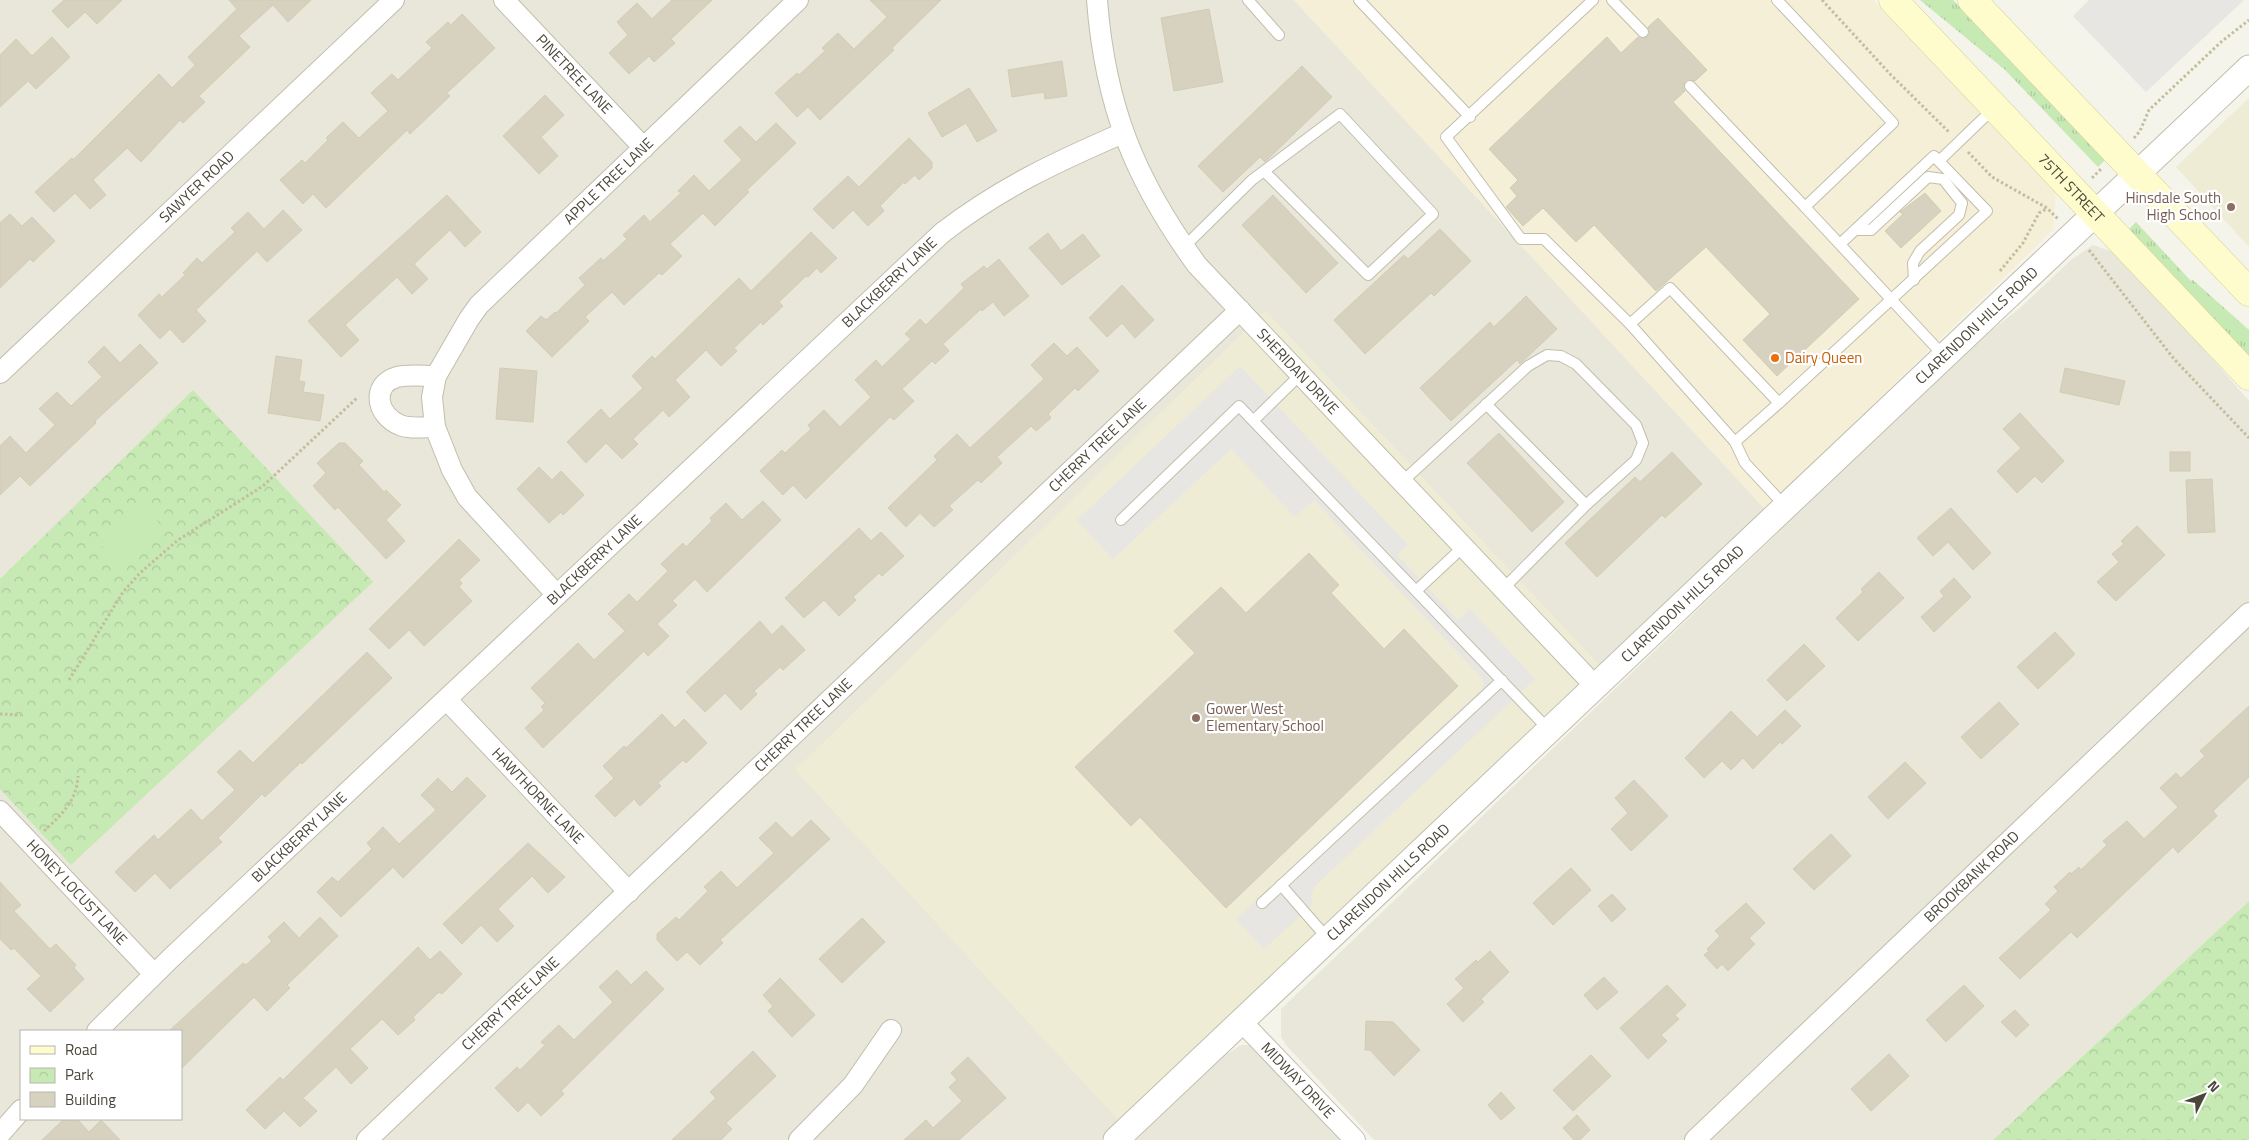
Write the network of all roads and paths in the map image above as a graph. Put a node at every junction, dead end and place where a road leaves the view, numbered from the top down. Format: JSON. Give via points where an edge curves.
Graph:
{"nodes":[{"id":1,"x":394,"y":0,"type":"edge"},
{"id":2,"x":504,"y":0,"type":"edge"},
{"id":3,"x":798,"y":0,"type":"edge"},
{"id":4,"x":1097,"y":0,"type":"edge"},
{"id":5,"x":1248,"y":0,"type":"edge"},
{"id":6,"x":1359,"y":0,"type":"edge"},
{"id":7,"x":1593,"y":0,"type":"edge"},
{"id":8,"x":1612,"y":0,"type":"edge"},
{"id":9,"x":1776,"y":0,"type":"edge"},
{"id":10,"x":1822,"y":0,"type":"edge"},
{"id":11,"x":1894,"y":0,"type":"edge"},
{"id":12,"x":1972,"y":0,"type":"edge"},
{"id":13,"x":2249,"y":20,"type":"edge"},
{"id":14,"x":1643,"y":32,"type":"dead end"},
{"id":15,"x":1279,"y":35,"type":"dead end"},
{"id":16,"x":2249,"y":68,"type":"edge"},
{"id":17,"x":1690,"y":86,"type":"dead end"},
{"id":18,"x":1995,"y":107,"type":"junction"},
{"id":19,"x":1470,"y":117,"type":"junction"},
{"id":20,"x":1123,"y":133,"type":"junction"},
{"id":21,"x":1952,"y":134,"type":"dead end"},
{"id":22,"x":2134,"y":138,"type":"dead end"},
{"id":23,"x":644,"y":148,"type":"junction"},
{"id":24,"x":1967,"y":151,"type":"dead end"},
{"id":25,"x":1939,"y":161,"type":"junction"},
{"id":26,"x":1264,"y":171,"type":"junction"},
{"id":27,"x":2137,"y":174,"type":"junction"},
{"id":28,"x":1805,"y":207,"type":"junction"},
{"id":29,"x":2096,"y":213,"type":"junction"},
{"id":30,"x":2055,"y":215,"type":"dead end"},
{"id":31,"x":1855,"y":230,"type":"junction"},
{"id":32,"x":1840,"y":244,"type":"junction"},
{"id":33,"x":1184,"y":247,"type":"junction"},
{"id":34,"x":2096,"y":258,"type":"dead end"},
{"id":35,"x":1914,"y":280,"type":"junction"},
{"id":36,"x":2249,"y":292,"type":"edge"},
{"id":37,"x":1893,"y":300,"type":"junction"},
{"id":38,"x":1240,"y":310,"type":"junction"},
{"id":39,"x":1630,"y":324,"type":"junction"},
{"id":40,"x":1944,"y":356,"type":"junction"},
{"id":41,"x":0,"y":373,"type":"edge"},
{"id":42,"x":1301,"y":374,"type":"junction"},
{"id":43,"x":436,"y":376,"type":"junction"},
{"id":44,"x":2249,"y":376,"type":"edge"},
{"id":45,"x":357,"y":398,"type":"dead end"},
{"id":46,"x":1778,"y":403,"type":"junction"},
{"id":47,"x":1486,"y":404,"type":"junction"},
{"id":48,"x":1254,"y":420,"type":"junction"},
{"id":49,"x":435,"y":427,"type":"junction"},
{"id":50,"x":2249,"y":438,"type":"edge"},
{"id":51,"x":1735,"y":442,"type":"junction"},
{"id":52,"x":1402,"y":482,"type":"junction"},
{"id":53,"x":1586,"y":505,"type":"junction"},
{"id":54,"x":1786,"y":507,"type":"junction"},
{"id":55,"x":1121,"y":520,"type":"dead end"},
{"id":56,"x":1463,"y":547,"type":"junction"},
{"id":57,"x":1503,"y":589,"type":"junction"},
{"id":58,"x":1417,"y":590,"type":"junction"},
{"id":59,"x":557,"y":595,"type":"junction"},
{"id":60,"x":2249,"y":613,"type":"edge"},
{"id":61,"x":69,"y":680,"type":"dead end"},
{"id":62,"x":1502,"y":680,"type":"junction"},
{"id":63,"x":1595,"y":686,"type":"junction"},
{"id":64,"x":447,"y":700,"type":"junction"},
{"id":65,"x":0,"y":714,"type":"edge"},
{"id":66,"x":21,"y":715,"type":"dead end"},
{"id":67,"x":1549,"y":730,"type":"junction"},
{"id":68,"x":78,"y":776,"type":"dead end"},
{"id":69,"x":0,"y":811,"type":"edge"},
{"id":70,"x":30,"y":843,"type":"junction"},
{"id":71,"x":1281,"y":885,"type":"junction"},
{"id":72,"x":630,"y":892,"type":"junction"},
{"id":73,"x":1262,"y":903,"type":"dead end"},
{"id":74,"x":1328,"y":939,"type":"junction"},
{"id":75,"x":154,"y":974,"type":"junction"},
{"id":76,"x":1241,"y":1021,"type":"junction"},
{"id":77,"x":98,"y":1030,"type":"edge"},
{"id":78,"x":891,"y":1030,"type":"dead end"},
{"id":79,"x":20,"y":1111,"type":"edge"},
{"id":80,"x":0,"y":1134,"type":"edge"},
{"id":81,"x":368,"y":1140,"type":"edge"},
{"id":82,"x":799,"y":1140,"type":"edge"},
{"id":83,"x":1116,"y":1140,"type":"edge"},
{"id":84,"x":1355,"y":1140,"type":"edge"},
{"id":85,"x":1695,"y":1140,"type":"edge"}],
"edges":[{"from":1,"to":41,"type":"street","name":"SAWYER ROAD"},
{"from":2,"to":23,"type":"street","name":"PINETREE LANE"},
{"from":3,"to":23,"type":"street","name":"APPLE TREE LANE"},
{"from":4,"to":20,"type":"street","name":"SHERIDAN DRIVE","via":[[1104,64]]},
{"from":5,"to":15,"type":"lane"},
{"from":6,"to":19,"type":"lane"},
{"from":7,"to":19,"type":"lane"},
{"from":8,"to":14,"type":"lane"},
{"from":9,"to":28,"type":"lane","via":[[1894,123]]},
{"from":10,"to":21,"type":"path","via":[[1891,75]]},
{"from":11,"to":18,"type":"main road","name":"75TH STREET"},
{"from":12,"to":27,"type":"main road"},
{"from":13,"to":22,"type":"path","via":[[2149,110]]},
{"from":16,"to":27,"type":"street","name":"CLARENDON HILLS ROAD"},
{"from":17,"to":28,"type":"lane"},
{"from":18,"to":25,"type":"lane"},
{"from":18,"to":29,"type":"main road","name":"75TH STREET"},
{"from":19,"to":39,"type":"lane","via":[[1446,137],[1521,239],[1544,238]]},
{"from":20,"to":33,"type":"street","name":"SHERIDAN DRIVE","via":[[1149,193]]},
{"from":20,"to":59,"type":"street","name":"BLACKBERRY LANE","via":[[1008,186],[942,233]]},
{"from":23,"to":43,"type":"street","name":"APPLE TREE LANE","via":[[479,305]]},
{"from":24,"to":30,"type":"path","via":[[1992,176]]},
{"from":25,"to":31,"type":"lane","via":[[1934,156]]},
{"from":25,"to":35,"type":"lane","via":[[1987,211]]},
{"from":26,"to":26,"type":"lane","via":[[1368,275],[1433,214],[1340,114]]},
{"from":26,"to":33,"type":"lane"},
{"from":27,"to":29,"type":"street","name":"CLARENDON HILLS ROAD"},
{"from":27,"to":36,"type":"main road"},
{"from":28,"to":32,"type":"lane"},
{"from":29,"to":40,"type":"street","name":"CLARENDON HILLS ROAD"},
{"from":29,"to":44,"type":"main road","name":"75TH STREET"},
{"from":31,"to":32,"type":"lane"},
{"from":31,"to":35,"type":"lane","via":[[1871,230],[1928,177],[1943,179],[1962,203],[1959,215],[1920,251],[1912,263]]},
{"from":32,"to":37,"type":"lane"},
{"from":33,"to":38,"type":"street","name":"SHERIDAN DRIVE"},
{"from":34,"to":50,"type":"path","via":[[2174,359]]},
{"from":35,"to":37,"type":"lane"},
{"from":37,"to":40,"type":"lane"},
{"from":37,"to":46,"type":"lane"},
{"from":38,"to":42,"type":"street","name":"SHERIDAN DRIVE"},
{"from":38,"to":72,"type":"street","name":"CHERRY TREE LANE"},
{"from":39,"to":46,"type":"lane","via":[[1670,288]]},
{"from":39,"to":51,"type":"lane"},
{"from":40,"to":54,"type":"street","name":"CLARENDON HILLS ROAD"},
{"from":42,"to":48,"type":"lane"},
{"from":42,"to":52,"type":"street","name":"SHERIDAN DRIVE"},
{"from":43,"to":49,"type":"street","name":"APPLE TREE LANE","via":[[432,397]]},
{"from":43,"to":49,"type":"street","via":[[396,377],[383,387],[379,402],[384,416],[401,426]]},
{"from":45,"to":61,"type":"path","via":[[263,486],[178,540],[140,573],[124,592]]},
{"from":46,"to":51,"type":"lane"},
{"from":47,"to":52,"type":"lane"},
{"from":47,"to":53,"type":"lane"},
{"from":47,"to":53,"type":"lane","via":[[1528,366],[1547,355],[1560,356],[1576,364],[1636,425],[1643,443],[1636,460]]},
{"from":48,"to":55,"type":"lane","via":[[1239,406]]},
{"from":48,"to":58,"type":"lane"},
{"from":49,"to":59,"type":"street","name":"APPLE TREE LANE","via":[[467,497]]},
{"from":51,"to":54,"type":"lane","via":[[1745,463]]},
{"from":52,"to":56,"type":"street","name":"SHERIDAN DRIVE"},
{"from":53,"to":57,"type":"lane"},
{"from":54,"to":63,"type":"street","name":"CLARENDON HILLS ROAD"},
{"from":56,"to":57,"type":"street","name":"SHERIDAN DRIVE"},
{"from":56,"to":58,"type":"lane"},
{"from":57,"to":63,"type":"street","name":"SHERIDAN DRIVE"},
{"from":58,"to":62,"type":"lane"},
{"from":59,"to":64,"type":"street","name":"BLACKBERRY LANE"},
{"from":60,"to":85,"type":"street","name":"BROOKBANK ROAD"},
{"from":62,"to":67,"type":"lane"},
{"from":62,"to":71,"type":"lane"},
{"from":63,"to":67,"type":"street","name":"CLARENDON HILLS ROAD"},
{"from":64,"to":72,"type":"street","name":"HAWTHORNE LANE"},
{"from":64,"to":75,"type":"street","name":"BLACKBERRY LANE"},
{"from":65,"to":66,"type":"path"},
{"from":67,"to":74,"type":"street","name":"CLARENDON HILLS ROAD"},
{"from":68,"to":70,"type":"path","via":[[78,787],[69,805]]},
{"from":69,"to":70,"type":"street","name":"HONEY LOCUST LANE"},
{"from":70,"to":75,"type":"street","name":"HONEY LOCUST LANE"},
{"from":71,"to":73,"type":"lane"},
{"from":71,"to":74,"type":"lane"},
{"from":72,"to":81,"type":"street","name":"CHERRY TREE LANE"},
{"from":74,"to":76,"type":"street","name":"CLARENDON HILLS ROAD"},
{"from":75,"to":77,"type":"street","name":"BLACKBERRY LANE"},
{"from":76,"to":83,"type":"street","name":"CLARENDON HILLS ROAD"},
{"from":76,"to":84,"type":"street","name":"MIDWAY DRIVE"},
{"from":78,"to":82,"type":"street","via":[[853,1085]]},
{"from":79,"to":80,"type":"street"}]}
